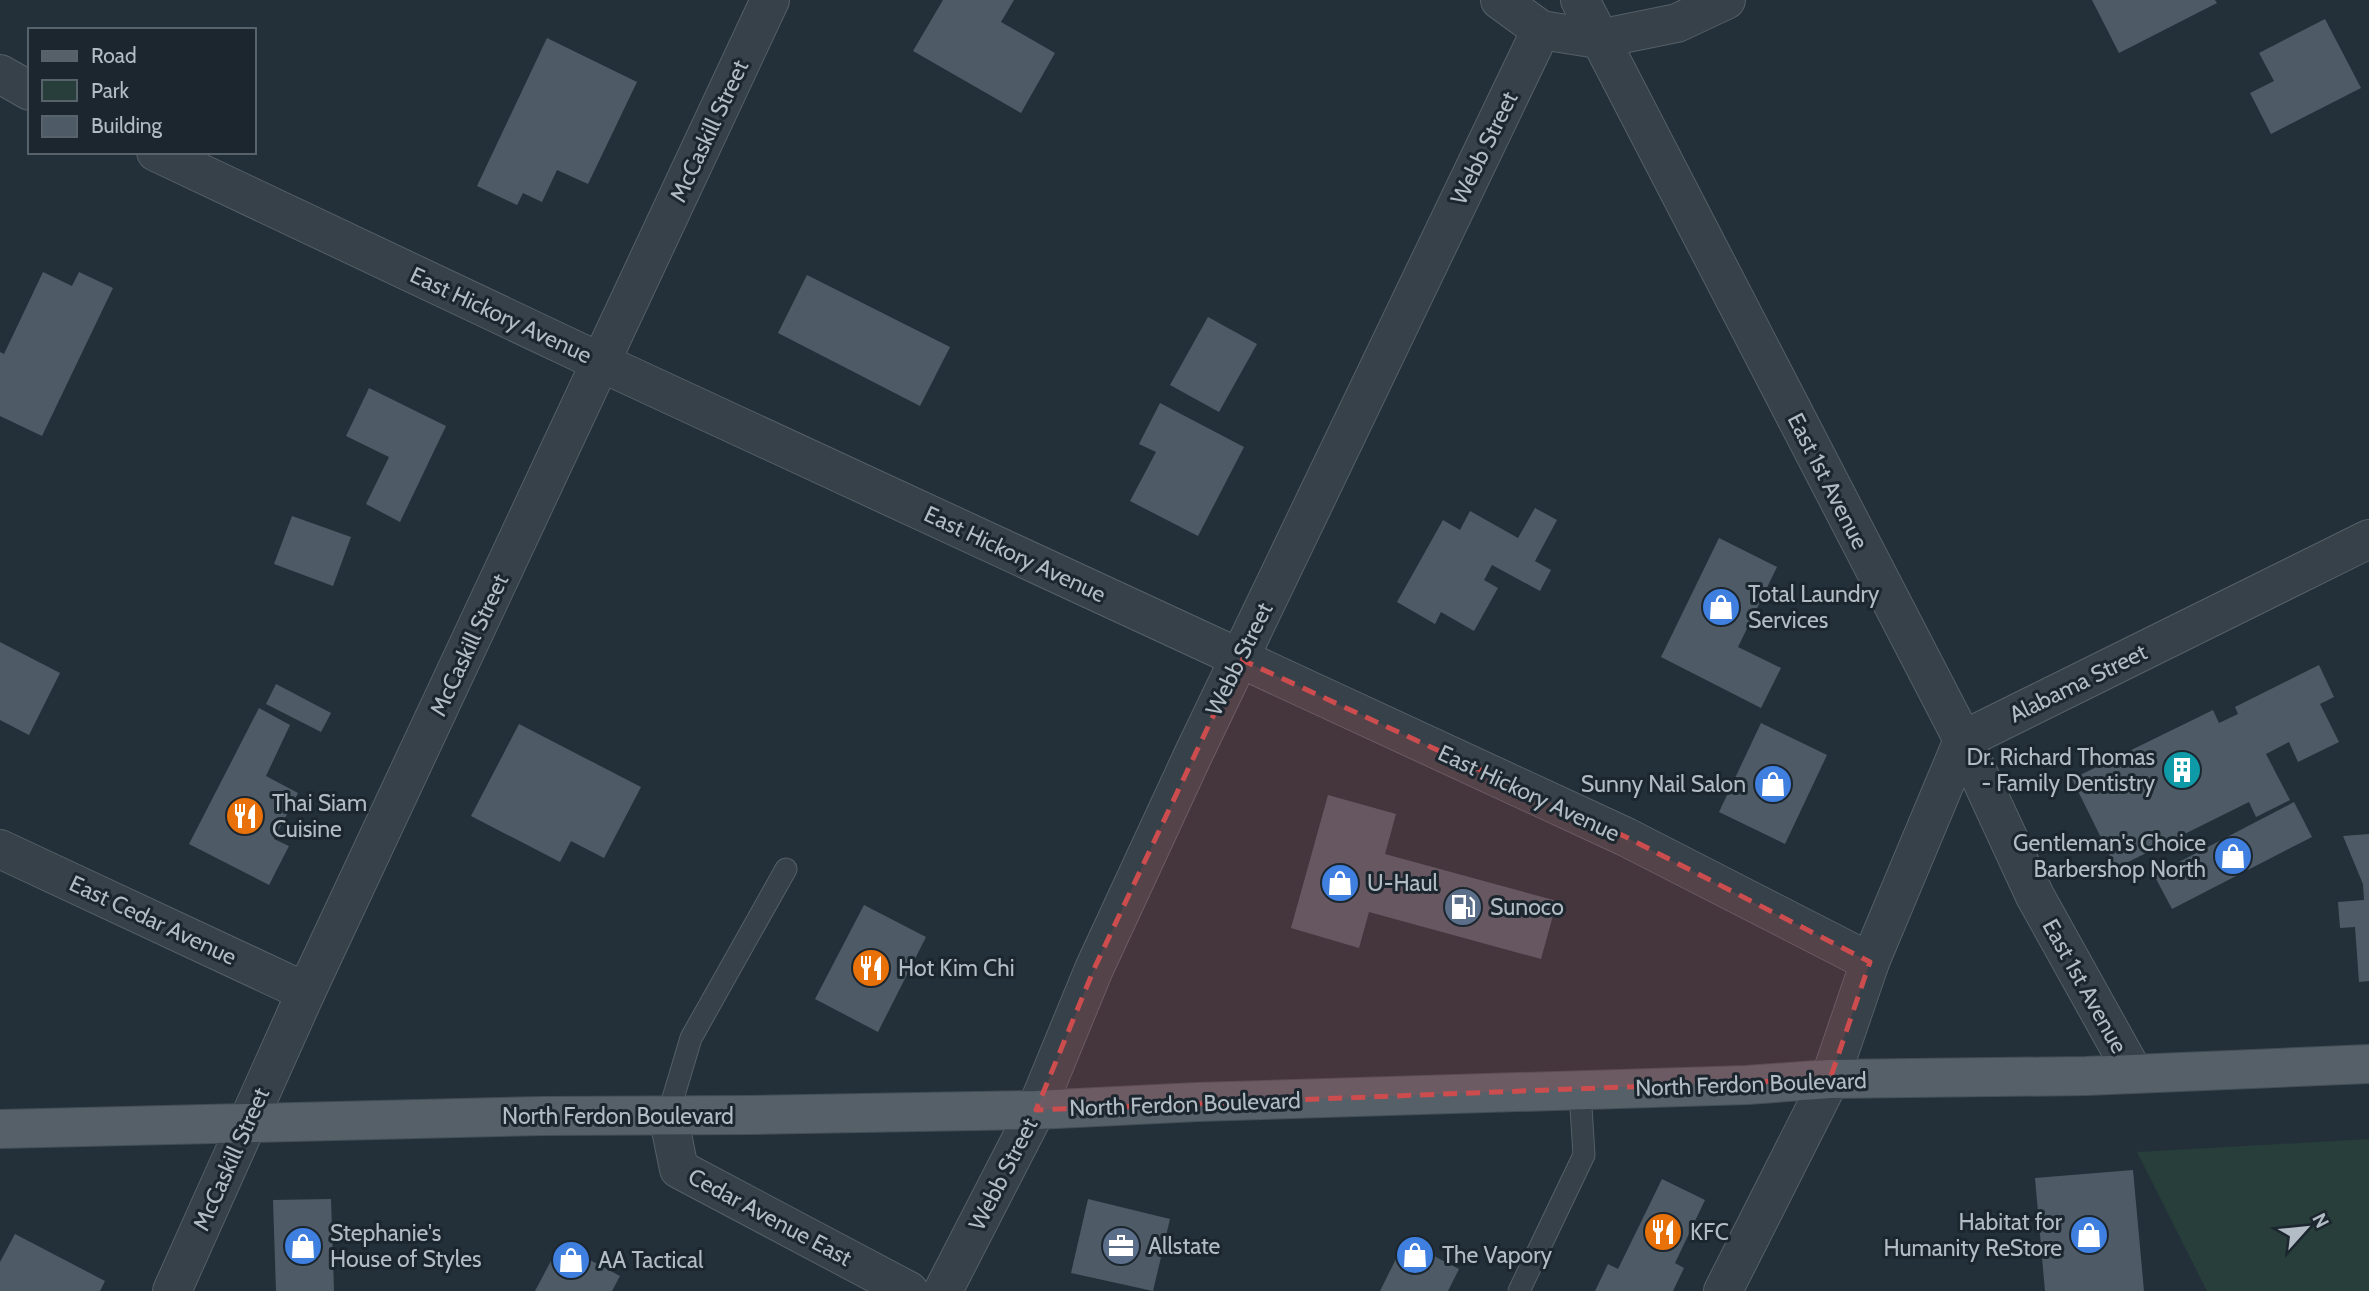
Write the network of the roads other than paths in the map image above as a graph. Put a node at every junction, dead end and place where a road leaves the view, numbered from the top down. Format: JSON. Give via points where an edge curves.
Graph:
{"nodes":[{"id":1,"x":770,"y":0,"type":"edge"},
{"id":2,"x":1500,"y":0,"type":"edge"},
{"id":3,"x":1580,"y":0,"type":"edge"},
{"id":4,"x":1726,"y":0,"type":"edge"},
{"id":5,"x":1541,"y":30,"type":"junction"},
{"id":6,"x":1598,"y":39,"type":"junction"},
{"id":7,"x":0,"y":74,"type":"edge"},
{"id":8,"x":28,"y":90,"type":"edge"},
{"id":9,"x":160,"y":154,"type":"edge"},
{"id":10,"x":602,"y":363,"type":"junction"},
{"id":11,"x":2369,"y":539,"type":"edge"},
{"id":12,"x":1240,"y":659,"type":"junction"},
{"id":13,"x":1963,"y":740,"type":"junction"},
{"id":14,"x":0,"y":849,"type":"edge"},
{"id":15,"x":786,"y":869,"type":"dead end"},
{"id":16,"x":1870,"y":962,"type":"junction"},
{"id":17,"x":306,"y":992,"type":"junction"},
{"id":18,"x":2369,"y":1064,"type":"edge"},
{"id":19,"x":2134,"y":1074,"type":"junction"},
{"id":20,"x":1830,"y":1079,"type":"junction"},
{"id":21,"x":1580,"y":1091,"type":"junction"},
{"id":22,"x":1036,"y":1110,"type":"junction"},
{"id":23,"x":668,"y":1115,"type":"junction"},
{"id":24,"x":246,"y":1122,"type":"junction"},
{"id":25,"x":0,"y":1129,"type":"edge"},
{"id":26,"x":172,"y":1291,"type":"edge"},
{"id":27,"x":909,"y":1291,"type":"edge"},
{"id":28,"x":943,"y":1291,"type":"edge"},
{"id":29,"x":1519,"y":1291,"type":"edge"},
{"id":30,"x":1723,"y":1291,"type":"edge"}],
"edges":[{"from":1,"to":10,"type":"street","name":"McCaskill Street"},
{"from":2,"to":5,"type":"street"},
{"from":3,"to":6,"type":"street","name":"East 1st Avenue"},
{"from":4,"to":6,"type":"street","via":[[1677,23]]},
{"from":5,"to":6,"type":"street"},
{"from":5,"to":12,"type":"street","name":"Webb Street"},
{"from":6,"to":13,"type":"street","name":"East 1st Avenue"},
{"from":7,"to":8,"type":"street"},
{"from":9,"to":10,"type":"street","name":"East Hickory Avenue"},
{"from":10,"to":12,"type":"street","name":"East Hickory Avenue"},
{"from":10,"to":17,"type":"street","name":"McCaskill Street"},
{"from":11,"to":13,"type":"street","name":"Alabama Street"},
{"from":12,"to":16,"type":"street","name":"East Hickory Avenue","via":[[1626,837]]},
{"from":12,"to":22,"type":"street","name":"Webb Street","via":[[1094,969]]},
{"from":13,"to":16,"type":"street"},
{"from":13,"to":19,"type":"street","name":"East 1st Avenue","via":[[2035,896]]},
{"from":14,"to":17,"type":"street","name":"East Cedar Avenue"},
{"from":15,"to":23,"type":"lane","via":[[691,1038]]},
{"from":16,"to":20,"type":"street"},
{"from":17,"to":24,"type":"street","name":"McCaskill Street"},
{"from":18,"to":19,"type":"main road","name":"North Ferdon Boulevard"},
{"from":19,"to":20,"type":"main road","name":"North Ferdon Boulevard"},
{"from":20,"to":21,"type":"main road","name":"North Ferdon Boulevard"},
{"from":20,"to":30,"type":"street"},
{"from":21,"to":22,"type":"main road","name":"North Ferdon Boulevard"},
{"from":21,"to":29,"type":"lane","via":[[1584,1155]]},
{"from":22,"to":23,"type":"main road","name":"North Ferdon Boulevard"},
{"from":22,"to":28,"type":"street","name":"Webb Street"},
{"from":23,"to":24,"type":"main road","name":"North Ferdon Boulevard"},
{"from":23,"to":27,"type":"street","name":"Cedar Avenue East","via":[[679,1169]]},
{"from":24,"to":25,"type":"main road","name":"North Ferdon Boulevard"},
{"from":24,"to":26,"type":"street","name":"McCaskill Street"}]}
